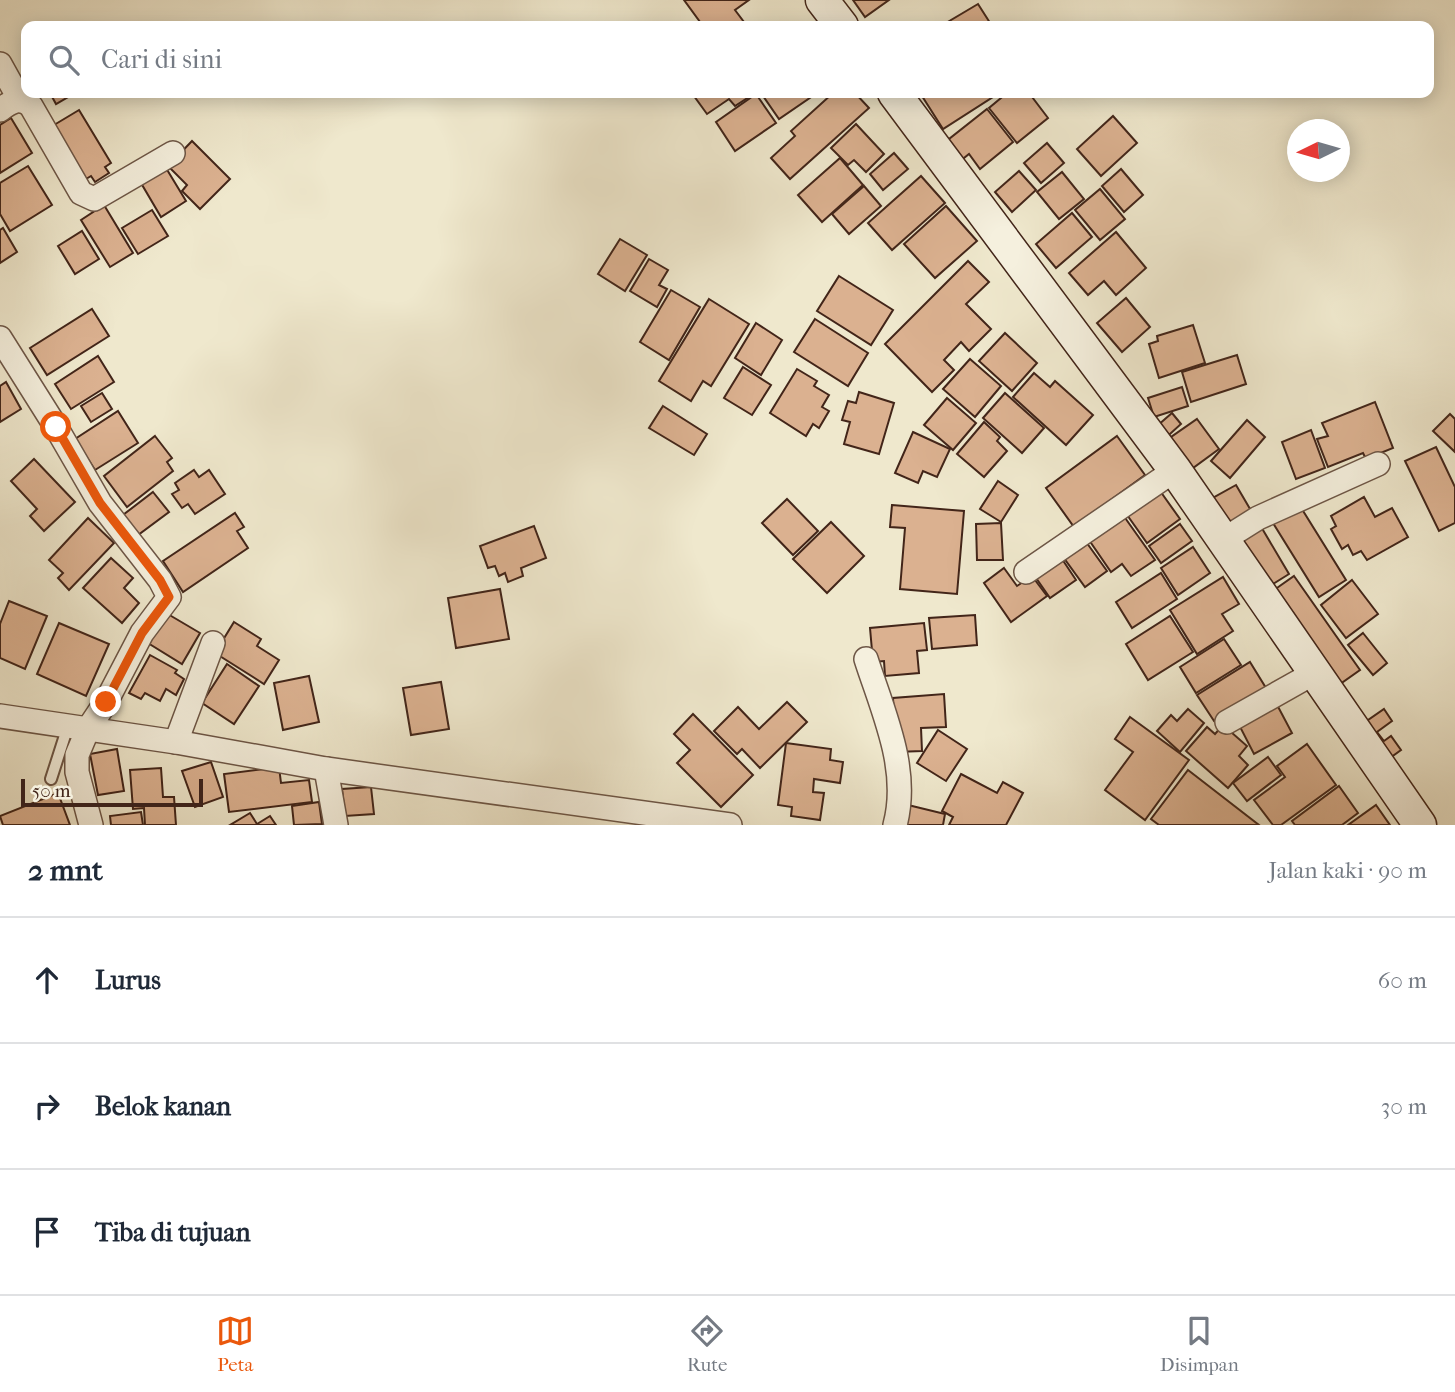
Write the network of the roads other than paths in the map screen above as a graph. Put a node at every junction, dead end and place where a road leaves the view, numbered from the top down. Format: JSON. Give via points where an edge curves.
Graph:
{"nodes":[{"id":1,"x":822,"y":0,"type":"edge"},
{"id":2,"x":838,"y":21,"type":"edge"},
{"id":3,"x":0,"y":64,"type":"edge"},
{"id":4,"x":898,"y":98,"type":"edge"},
{"id":5,"x":10,"y":105,"type":"edge"},
{"id":6,"x":173,"y":153,"type":"dead end"},
{"id":7,"x":0,"y":338,"type":"edge"},
{"id":8,"x":1378,"y":464,"type":"dead end"},
{"id":9,"x":1175,"y":470,"type":"junction"},
{"id":10,"x":1223,"y":540,"type":"junction"},
{"id":11,"x":1026,"y":572,"type":"dead end"},
{"id":12,"x":213,"y":643,"type":"dead end"},
{"id":13,"x":866,"y":659,"type":"dead end"},
{"id":14,"x":1314,"y":673,"type":"junction"},
{"id":15,"x":0,"y":716,"type":"edge"},
{"id":16,"x":1227,"y":722,"type":"dead end"},
{"id":17,"x":78,"y":727,"type":"junction"},
{"id":18,"x":176,"y":742,"type":"junction"},
{"id":19,"x":326,"y":769,"type":"junction"},
{"id":20,"x":51,"y":779,"type":"dead end"},
{"id":21,"x":91,"y":825,"type":"edge"},
{"id":22,"x":336,"y":825,"type":"edge"},
{"id":23,"x":730,"y":825,"type":"edge"},
{"id":24,"x":895,"y":825,"type":"edge"},
{"id":25,"x":1420,"y":825,"type":"edge"}],
"edges":[{"from":1,"to":2,"type":"street"},
{"from":3,"to":5,"type":"street"},
{"from":4,"to":9,"type":"street"},
{"from":5,"to":6,"type":"street","via":[[31,106],[81,194],[88,198],[94,199]]},
{"from":7,"to":17,"type":"street","via":[[100,503],[169,597],[142,633],[106,702]]},
{"from":8,"to":10,"type":"street","via":[[1258,518]]},
{"from":9,"to":10,"type":"street"},
{"from":9,"to":11,"type":"street"},
{"from":10,"to":14,"type":"street"},
{"from":12,"to":18,"type":"street"},
{"from":13,"to":24,"type":"street","via":[[897,759],[900,807]]},
{"from":14,"to":16,"type":"street"},
{"from":14,"to":25,"type":"street"},
{"from":15,"to":17,"type":"street"},
{"from":17,"to":18,"type":"street"},
{"from":17,"to":20,"type":"lane"},
{"from":17,"to":21,"type":"street","via":[[76,764]]},
{"from":18,"to":19,"type":"street"},
{"from":19,"to":22,"type":"street"},
{"from":19,"to":23,"type":"street"}]}
